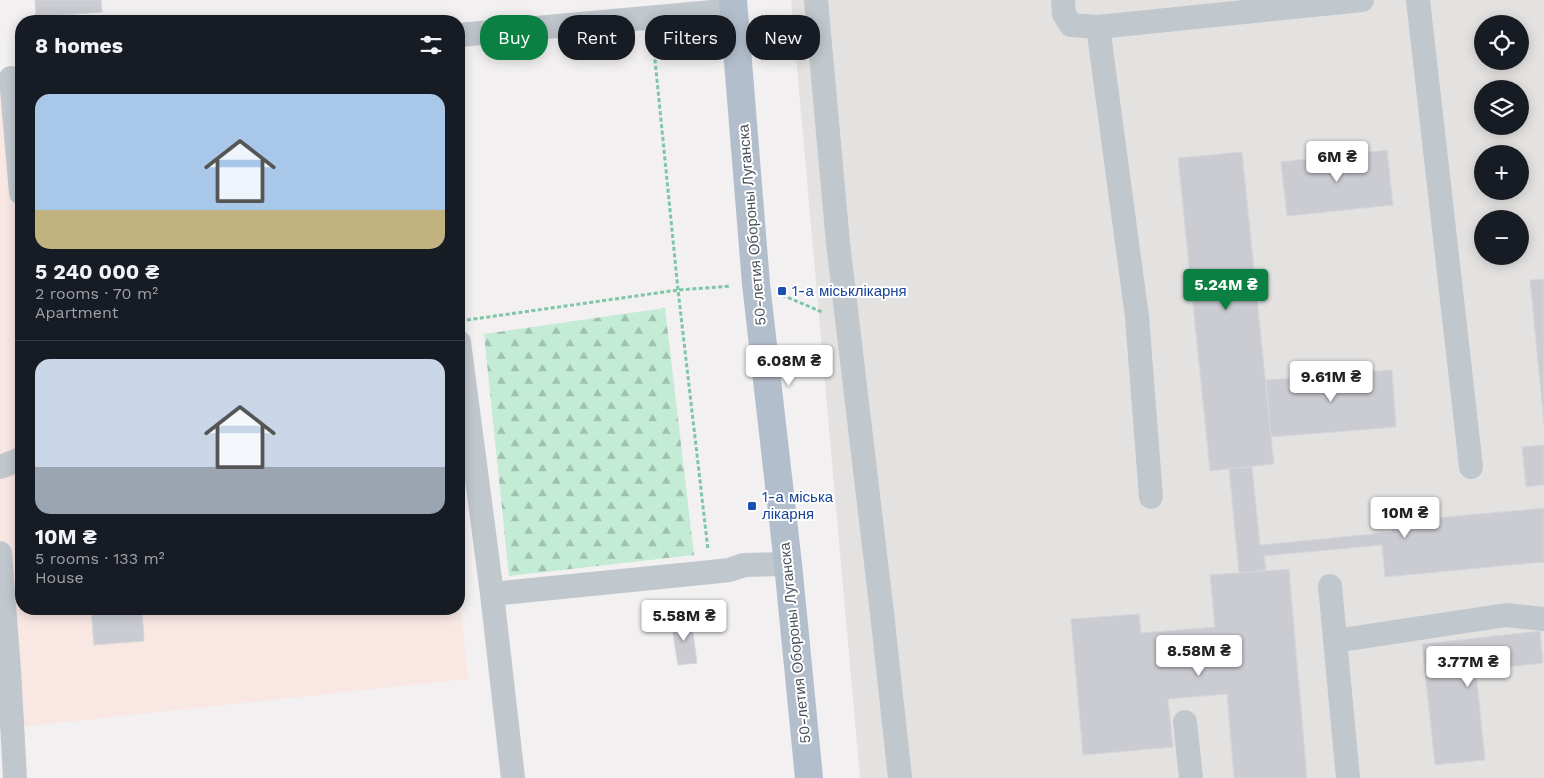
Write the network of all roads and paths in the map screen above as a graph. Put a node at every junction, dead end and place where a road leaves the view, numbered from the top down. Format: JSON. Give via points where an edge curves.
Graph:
{"nodes":[{"id":1,"x":816,"y":0,"type":"edge"},
{"id":2,"x":1063,"y":0,"type":"edge"},
{"id":3,"x":1362,"y":0,"type":"edge"},
{"id":4,"x":1418,"y":0,"type":"edge"},
{"id":5,"x":733,"y":5,"type":"edge"},
{"id":6,"x":664,"y":15,"type":"edge"},
{"id":7,"x":645,"y":17,"type":"edge"},
{"id":8,"x":1098,"y":27,"type":"junction"},
{"id":9,"x":465,"y":34,"type":"edge"},
{"id":10,"x":654,"y":60,"type":"edge"},
{"id":11,"x":11,"y":78,"type":"edge"},
{"id":12,"x":15,"y":124,"type":"edge"},
{"id":13,"x":756,"y":284,"type":"junction"},
{"id":14,"x":678,"y":290,"type":"junction"},
{"id":15,"x":465,"y":320,"type":"edge"},
{"id":16,"x":847,"y":323,"type":"junction"},
{"id":17,"x":465,"y":388,"type":"edge"},
{"id":18,"x":15,"y":461,"type":"edge"},
{"id":19,"x":0,"y":467,"type":"edge"},
{"id":20,"x":1471,"y":467,"type":"dead end"},
{"id":21,"x":1151,"y":497,"type":"dead end"},
{"id":22,"x":0,"y":553,"type":"edge"},
{"id":23,"x":788,"y":564,"type":"junction"},
{"id":24,"x":711,"y":572,"type":"junction"},
{"id":25,"x":1330,"y":586,"type":"dead end"},
{"id":26,"x":492,"y":594,"type":"junction"},
{"id":27,"x":1544,"y":619,"type":"edge"},
{"id":28,"x":1335,"y":641,"type":"junction"},
{"id":29,"x":1185,"y":722,"type":"dead end"},
{"id":30,"x":15,"y":778,"type":"edge"},
{"id":31,"x":513,"y":778,"type":"edge"},
{"id":32,"x":809,"y":778,"type":"edge"},
{"id":33,"x":900,"y":778,"type":"edge"},
{"id":34,"x":1192,"y":778,"type":"edge"},
{"id":35,"x":1348,"y":778,"type":"edge"}],
"edges":[{"from":1,"to":16,"type":"street"},
{"from":2,"to":8,"type":"street","via":[[1064,14],[1071,25]]},
{"from":3,"to":8,"type":"street"},
{"from":4,"to":20,"type":"street"},
{"from":5,"to":6,"type":"street"},
{"from":5,"to":13,"type":"main road","name":"50-летия Обороны Луганска"},
{"from":7,"to":9,"type":"street"},
{"from":8,"to":21,"type":"street","via":[[1137,317]]},
{"from":10,"to":14,"type":"path"},
{"from":11,"to":12,"type":"street"},
{"from":13,"to":14,"type":"path"},
{"from":13,"to":16,"type":"path"},
{"from":13,"to":23,"type":"main road","name":"50-летия Обороны Луганска"},
{"from":14,"to":15,"type":"path"},
{"from":14,"to":24,"type":"path"},
{"from":16,"to":33,"type":"street"},
{"from":17,"to":26,"type":"street"},
{"from":18,"to":19,"type":"street"},
{"from":22,"to":30,"type":"street"},
{"from":23,"to":24,"type":"street","via":[[744,565]]},
{"from":23,"to":32,"type":"main road","name":"50-летия Обороны Луганска"},
{"from":24,"to":26,"type":"street"},
{"from":25,"to":28,"type":"street"},
{"from":26,"to":31,"type":"street"},
{"from":27,"to":28,"type":"street","via":[[1506,615]]},
{"from":28,"to":35,"type":"street"},
{"from":29,"to":34,"type":"street"}]}
